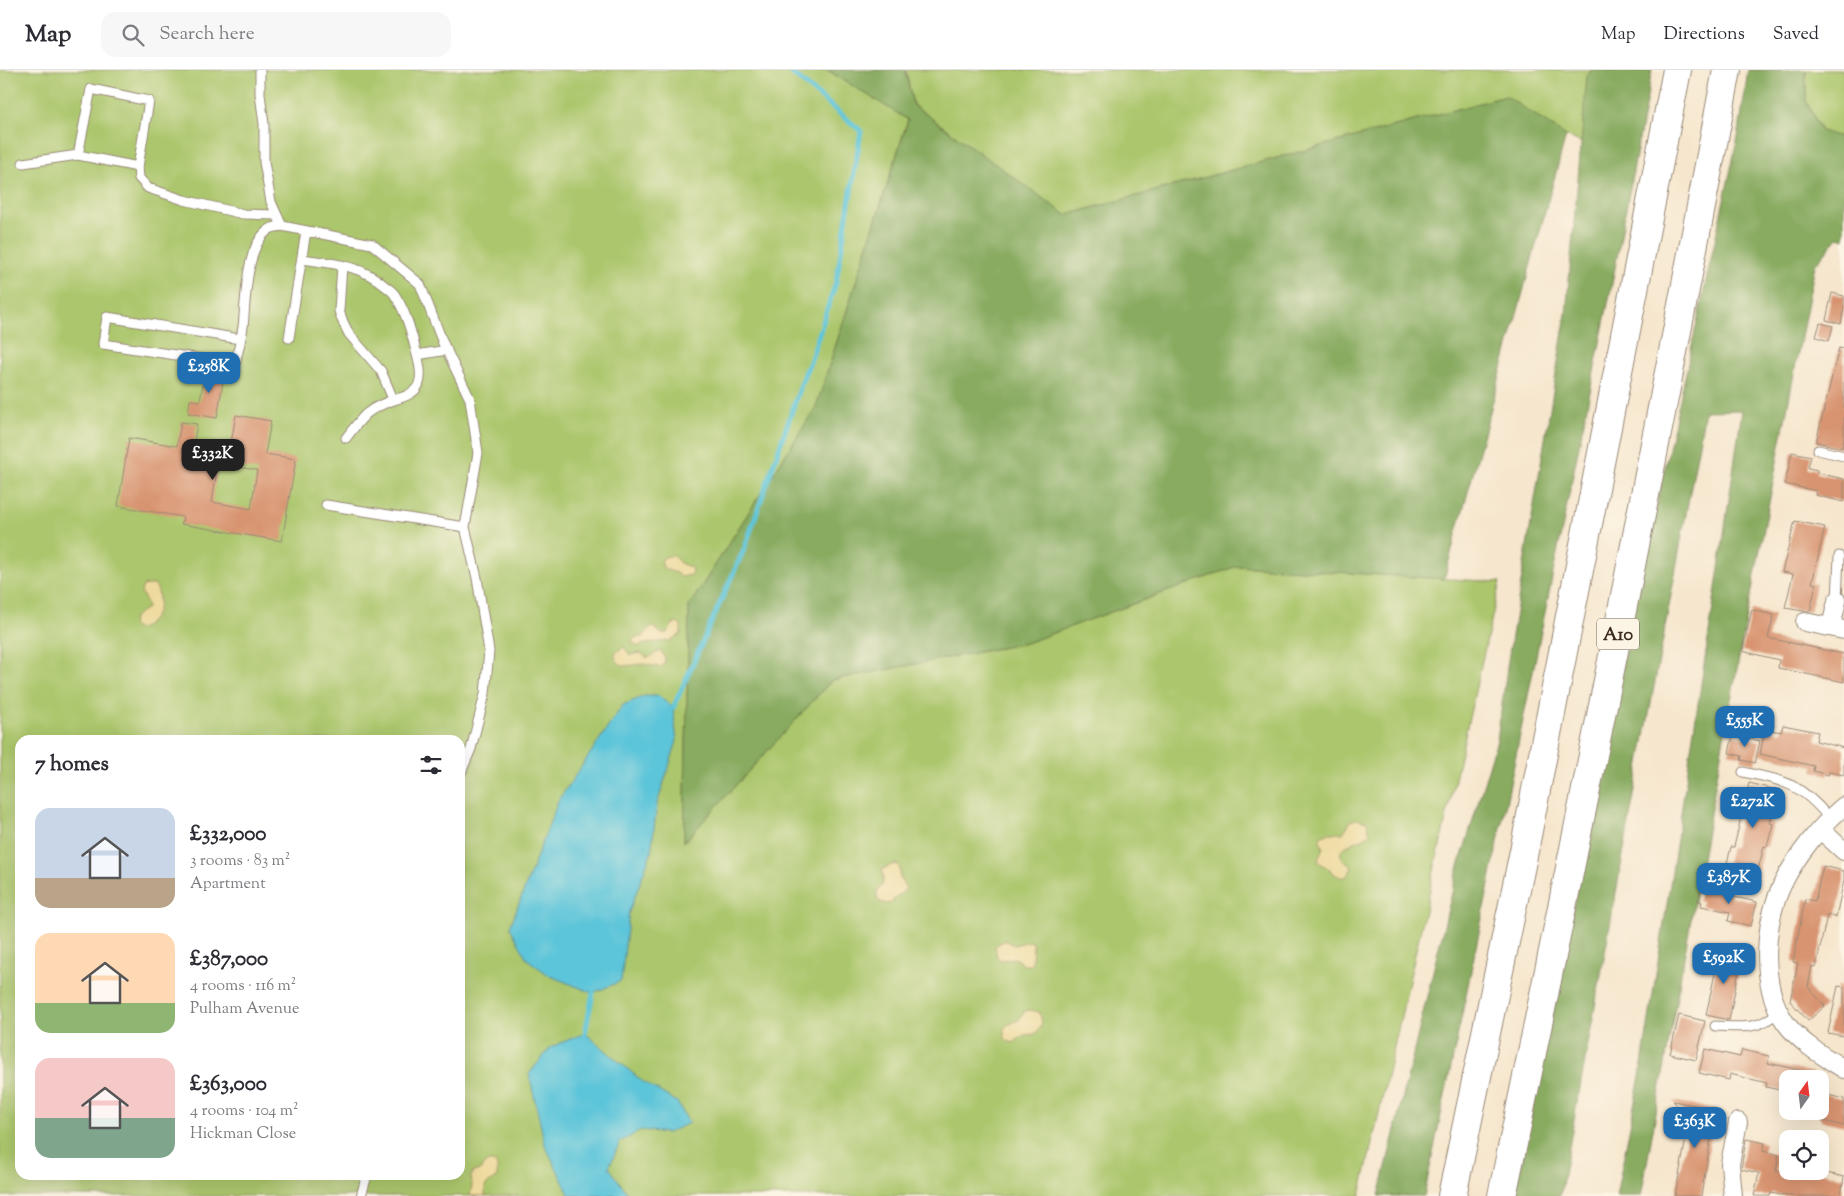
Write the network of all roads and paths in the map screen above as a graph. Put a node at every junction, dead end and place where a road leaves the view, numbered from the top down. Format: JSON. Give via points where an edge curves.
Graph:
{"nodes":[{"id":1,"x":260,"y":70,"type":"edge"},
{"id":2,"x":1677,"y":70,"type":"edge"},
{"id":3,"x":1727,"y":70,"type":"edge"},
{"id":4,"x":78,"y":155,"type":"junction"},
{"id":5,"x":24,"y":164,"type":"dead end"},
{"id":6,"x":138,"y":167,"type":"junction"},
{"id":7,"x":277,"y":215,"type":"junction"},
{"id":8,"x":282,"y":226,"type":"junction"},
{"id":9,"x":306,"y":231,"type":"junction"},
{"id":10,"x":302,"y":259,"type":"junction"},
{"id":11,"x":342,"y":265,"type":"junction"},
{"id":12,"x":289,"y":338,"type":"dead end"},
{"id":13,"x":240,"y":339,"type":"junction"},
{"id":14,"x":447,"y":350,"type":"junction"},
{"id":15,"x":417,"y":355,"type":"junction"},
{"id":16,"x":393,"y":399,"type":"junction"},
{"id":17,"x":346,"y":438,"type":"dead end"},
{"id":18,"x":1818,"y":450,"type":"dead end"},
{"id":19,"x":1844,"y":456,"type":"edge"},
{"id":20,"x":326,"y":504,"type":"dead end"},
{"id":21,"x":465,"y":527,"type":"junction"},
{"id":22,"x":1839,"y":556,"type":"dead end"},
{"id":23,"x":1836,"y":601,"type":"joint"},
{"id":24,"x":1806,"y":622,"type":"dead end"},
{"id":25,"x":1837,"y":629,"type":"edge"},
{"id":26,"x":465,"y":763,"type":"edge"},
{"id":27,"x":1743,"y":772,"type":"dead end"},
{"id":28,"x":1844,"y":806,"type":"edge"},
{"id":29,"x":1825,"y":824,"type":"junction"},
{"id":30,"x":1844,"y":850,"type":"edge"},
{"id":31,"x":1779,"y":1011,"type":"junction"},
{"id":32,"x":1716,"y":1026,"type":"dead end"},
{"id":33,"x":1844,"y":1069,"type":"edge"},
{"id":34,"x":1738,"y":1122,"type":"dead end"},
{"id":35,"x":366,"y":1180,"type":"edge"},
{"id":36,"x":361,"y":1196,"type":"edge"},
{"id":37,"x":1452,"y":1196,"type":"edge"},
{"id":38,"x":1502,"y":1196,"type":"edge"},
{"id":39,"x":1732,"y":1196,"type":"edge"}],
"edges":[{"from":1,"to":7,"type":"lane","via":[[264,162],[271,202]]},
{"from":2,"to":37,"type":"highway","number":"A10","via":[[1524,851]]},
{"from":3,"to":38,"type":"highway","number":"A10","via":[[1575,850]]},
{"from":4,"to":5,"type":"lane"},
{"from":4,"to":6,"type":"lane"},
{"from":4,"to":6,"type":"lane","via":[[91,89],[149,102]]},
{"from":6,"to":7,"type":"lane","via":[[139,178],[148,188],[243,214]]},
{"from":7,"to":8,"type":"lane"},
{"from":8,"to":9,"type":"lane"},
{"from":8,"to":13,"type":"lane","via":[[270,229],[253,255],[247,276]]},
{"from":9,"to":10,"type":"lane"},
{"from":9,"to":14,"type":"lane","via":[[372,244],[420,284]]},
{"from":10,"to":11,"type":"lane"},
{"from":10,"to":12,"type":"lane"},
{"from":11,"to":15,"type":"lane","via":[[376,277],[396,295]]},
{"from":11,"to":16,"type":"lane","via":[[339,311],[343,322],[349,334],[381,371]]},
{"from":13,"to":13,"type":"lane","via":[[235,364],[103,344],[107,316]]},
{"from":14,"to":15,"type":"lane"},
{"from":14,"to":21,"type":"lane","via":[[470,398],[478,453]]},
{"from":15,"to":16,"type":"lane","via":[[422,371],[421,384],[410,395]]},
{"from":16,"to":17,"type":"lane","via":[[367,414]]},
{"from":18,"to":19,"type":"lane"},
{"from":20,"to":21,"type":"lane"},
{"from":21,"to":26,"type":"lane","via":[[489,651],[485,694]]},
{"from":22,"to":23,"type":"lane"},
{"from":23,"to":25,"type":"street"},
{"from":24,"to":25,"type":"street"},
{"from":27,"to":29,"type":"lane","via":[[1792,784],[1812,799]]},
{"from":28,"to":29,"type":"street"},
{"from":29,"to":30,"type":"street"},
{"from":29,"to":31,"type":"street","via":[[1790,870],[1772,920],[1768,973]]},
{"from":31,"to":32,"type":"lane","via":[[1770,1019],[1748,1028]]},
{"from":31,"to":33,"type":"street","via":[[1797,1035]]},
{"from":34,"to":39,"type":"street","via":[[1730,1164]]},
{"from":35,"to":36,"type":"lane"}]}
